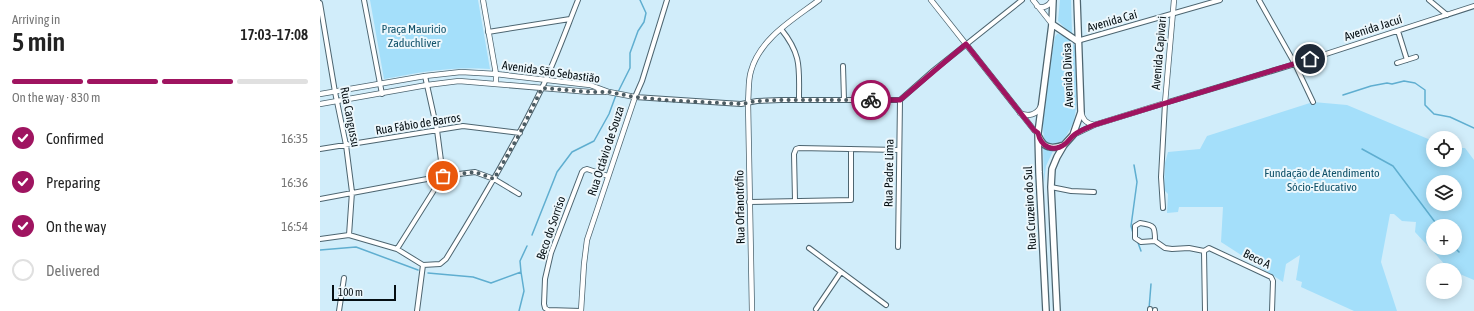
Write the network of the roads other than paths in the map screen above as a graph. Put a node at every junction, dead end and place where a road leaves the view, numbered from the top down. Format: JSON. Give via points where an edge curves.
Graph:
{"nodes":[{"id":1,"x":364,"y":0,"type":"edge"},
{"id":2,"x":483,"y":0,"type":"edge"},
{"id":3,"x":578,"y":0,"type":"edge"},
{"id":4,"x":667,"y":0,"type":"edge"},
{"id":5,"x":819,"y":0,"type":"edge"},
{"id":6,"x":931,"y":0,"type":"edge"},
{"id":7,"x":1022,"y":0,"type":"edge"},
{"id":8,"x":1033,"y":0,"type":"edge"},
{"id":9,"x":1053,"y":0,"type":"edge"},
{"id":10,"x":1077,"y":0,"type":"edge"},
{"id":11,"x":1174,"y":0,"type":"edge"},
{"id":12,"x":1220,"y":0,"type":"edge"},
{"id":13,"x":1259,"y":0,"type":"edge"},
{"id":14,"x":1429,"y":0,"type":"edge"},
{"id":15,"x":320,"y":3,"type":"edge"},
{"id":16,"x":1037,"y":6,"type":"junction"},
{"id":17,"x":1474,"y":6,"type":"edge"},
{"id":18,"x":1172,"y":14,"type":"junction"},
{"id":19,"x":1447,"y":15,"type":"junction"},
{"id":20,"x":570,"y":19,"type":"junction"},
{"id":21,"x":1052,"y":24,"type":"junction"},
{"id":22,"x":781,"y":29,"type":"junction"},
{"id":23,"x":1398,"y":31,"type":"junction"},
{"id":24,"x":488,"y":32,"type":"junction"},
{"id":25,"x":1078,"y":41,"type":"junction"},
{"id":26,"x":966,"y":44,"type":"junction"},
{"id":27,"x":1416,"y":57,"type":"dead end"},
{"id":28,"x":1407,"y":60,"type":"junction"},
{"id":29,"x":1397,"y":63,"type":"dead end"},
{"id":30,"x":1295,"y":64,"type":"junction"},
{"id":31,"x":843,"y":66,"type":"dead end"},
{"id":32,"x":496,"y":74,"type":"junction"},
{"id":33,"x":425,"y":76,"type":"junction"},
{"id":34,"x":545,"y":79,"type":"junction"},
{"id":35,"x":496,"y":83,"type":"junction"},
{"id":36,"x":381,"y":84,"type":"junction"},
{"id":37,"x":427,"y":85,"type":"junction"},
{"id":38,"x":542,"y":88,"type":"junction"},
{"id":39,"x":335,"y":92,"type":"junction"},
{"id":40,"x":609,"y":92,"type":"junction"},
{"id":41,"x":320,"y":94,"type":"edge"},
{"id":42,"x":382,"y":94,"type":"junction"},
{"id":43,"x":635,"y":97,"type":"junction"},
{"id":44,"x":799,"y":99,"type":"junction"},
{"id":45,"x":844,"y":100,"type":"junction"},
{"id":46,"x":900,"y":100,"type":"junction"},
{"id":47,"x":337,"y":102,"type":"junction"},
{"id":48,"x":748,"y":102,"type":"junction"},
{"id":49,"x":1313,"y":102,"type":"dead end"},
{"id":50,"x":1165,"y":103,"type":"junction"},
{"id":51,"x":320,"y":104,"type":"edge"},
{"id":52,"x":1041,"y":106,"type":"junction"},
{"id":53,"x":1019,"y":112,"type":"junction"},
{"id":54,"x":1081,"y":112,"type":"junction"},
{"id":55,"x":1094,"y":125,"type":"junction"},
{"id":56,"x":437,"y":130,"type":"junction"},
{"id":57,"x":520,"y":133,"type":"junction"},
{"id":58,"x":1038,"y":133,"type":"junction"},
{"id":59,"x":1073,"y":136,"type":"junction"},
{"id":60,"x":346,"y":145,"type":"junction"},
{"id":61,"x":1064,"y":145,"type":"junction"},
{"id":62,"x":320,"y":149,"type":"edge"},
{"id":63,"x":851,"y":149,"type":"junction"},
{"id":64,"x":899,"y":150,"type":"junction"},
{"id":65,"x":443,"y":176,"type":"junction"},
{"id":66,"x":608,"y":176,"type":"junction"},
{"id":67,"x":494,"y":179,"type":"junction"},
{"id":68,"x":1051,"y":187,"type":"junction"},
{"id":69,"x":352,"y":192,"type":"junction"},
{"id":70,"x":1094,"y":192,"type":"dead end"},
{"id":71,"x":519,"y":194,"type":"dead end"},
{"id":72,"x":320,"y":199,"type":"edge"},
{"id":73,"x":795,"y":200,"type":"junction"},
{"id":74,"x":749,"y":202,"type":"junction"},
{"id":75,"x":1162,"y":208,"type":"dead end"},
{"id":76,"x":349,"y":235,"type":"junction"},
{"id":77,"x":320,"y":239,"type":"edge"},
{"id":78,"x":1155,"y":241,"type":"junction"},
{"id":79,"x":898,"y":247,"type":"dead end"},
{"id":80,"x":809,"y":248,"type":"dead end"},
{"id":81,"x":398,"y":249,"type":"junction"},
{"id":82,"x":1204,"y":251,"type":"junction"},
{"id":83,"x":423,"y":266,"type":"junction"},
{"id":84,"x":841,"y":272,"type":"junction"},
{"id":85,"x":344,"y":278,"type":"dead end"},
{"id":86,"x":886,"y":305,"type":"dead end"},
{"id":87,"x":816,"y":309,"type":"dead end"},
{"id":88,"x":339,"y":311,"type":"edge"},
{"id":89,"x":417,"y":311,"type":"edge"},
{"id":90,"x":581,"y":311,"type":"edge"},
{"id":91,"x":752,"y":311,"type":"edge"},
{"id":92,"x":1046,"y":311,"type":"edge"},
{"id":93,"x":1058,"y":311,"type":"edge"},
{"id":94,"x":1205,"y":311,"type":"edge"},
{"id":95,"x":1272,"y":311,"type":"edge"}],
"edges":[{"from":1,"to":36,"type":"street"},
{"from":2,"to":24,"type":"street"},
{"from":3,"to":20,"type":"street"},
{"from":4,"to":43,"type":"street","name":"Rua Octávio de Souza"},
{"from":5,"to":22,"type":"street","name":"Rua Orfanotrófio"},
{"from":6,"to":26,"type":"street"},
{"from":7,"to":26,"type":"street"},
{"from":8,"to":16,"type":"street"},
{"from":9,"to":16,"type":"street","via":[[1044,7]]},
{"from":9,"to":21,"type":"main road","name":"Avenida Divisa"},
{"from":10,"to":25,"type":"main road","name":"Avenida Divisa"},
{"from":11,"to":18,"type":"street","name":"Avenida Capivari"},
{"from":12,"to":18,"type":"street","name":"Avenida Caí"},
{"from":13,"to":30,"type":"street"},
{"from":14,"to":19,"type":"street"},
{"from":15,"to":39,"type":"street","name":"Rua Cangussu"},
{"from":16,"to":21,"type":"street"},
{"from":17,"to":19,"type":"street","name":"Avenida Jacuí"},
{"from":18,"to":25,"type":"street","name":"Avenida Caí"},
{"from":18,"to":50,"type":"street","name":"Avenida Capivari"},
{"from":19,"to":23,"type":"street","name":"Avenida Jacuí"},
{"from":20,"to":24,"type":"street"},
{"from":20,"to":34,"type":"street"},
{"from":21,"to":25,"type":"main road"},
{"from":21,"to":52,"type":"main road","name":"Avenida Divisa"},
{"from":22,"to":44,"type":"street","via":[[790,40],[799,60]]},
{"from":22,"to":48,"type":"street","name":"Rua Orfanotrófio","via":[[764,46],[751,70]]},
{"from":23,"to":28,"type":"street"},
{"from":23,"to":30,"type":"street","name":"Avenida Jacuí"},
{"from":24,"to":32,"type":"street"},
{"from":25,"to":54,"type":"main road","name":"Avenida Divisa"},
{"from":26,"to":46,"type":"street"},
{"from":26,"to":53,"type":"street"},
{"from":27,"to":28,"type":"street"},
{"from":28,"to":29,"type":"street"},
{"from":30,"to":49,"type":"street"},
{"from":30,"to":50,"type":"street","name":"Avenida Jacuí"},
{"from":31,"to":45,"type":"street"},
{"from":32,"to":33,"type":"street","name":"Avenida São Sebastião","via":[[461,72]]},
{"from":32,"to":34,"type":"street","name":"Avenida São Sebastião"},
{"from":32,"to":35,"type":"street"},
{"from":33,"to":36,"type":"street","name":"Avenida São Sebastião"},
{"from":33,"to":37,"type":"street"},
{"from":34,"to":38,"type":"street"},
{"from":34,"to":40,"type":"street","name":"Avenida São Sebastião","via":[[590,85]]},
{"from":35,"to":37,"type":"street","name":"Avenida São Sebastião","via":[[459,81]]},
{"from":35,"to":38,"type":"street","name":"Avenida São Sebastião"},
{"from":36,"to":39,"type":"street","name":"Avenida São Sebastião"},
{"from":36,"to":42,"type":"street"},
{"from":37,"to":42,"type":"street","name":"Avenida São Sebastião"},
{"from":37,"to":56,"type":"street"},
{"from":38,"to":40,"type":"street","name":"Avenida São Sebastião"},
{"from":38,"to":57,"type":"street"},
{"from":39,"to":41,"type":"street","name":"Avenida São Sebastião"},
{"from":39,"to":47,"type":"street","name":"Rua Cangussu"},
{"from":40,"to":43,"type":"street"},
{"from":42,"to":47,"type":"street","name":"Avenida São Sebastião"},
{"from":43,"to":48,"type":"street","via":[[741,104]]},
{"from":43,"to":66,"type":"street","name":"Rua Octávio de Souza"},
{"from":44,"to":45,"type":"street"},
{"from":44,"to":48,"type":"street"},
{"from":45,"to":46,"type":"street"},
{"from":46,"to":64,"type":"street","name":"Rua Padre Lima"},
{"from":47,"to":51,"type":"street","name":"Avenida São Sebastião"},
{"from":47,"to":60,"type":"street","name":"Rua Cangussu"},
{"from":48,"to":74,"type":"street","name":"Rua Orfanotrófio"},
{"from":50,"to":55,"type":"street","name":"Avenida Jacuí"},
{"from":50,"to":75,"type":"street","name":"Avenida Capivari"},
{"from":52,"to":53,"type":"street","via":[[1032,115]]},
{"from":52,"to":58,"type":"main road","name":"Avenida Divisa"},
{"from":53,"to":58,"type":"street"},
{"from":54,"to":55,"type":"street","via":[[1083,119]]},
{"from":54,"to":59,"type":"main road","name":"Avenida Divisa"},
{"from":55,"to":59,"type":"street","name":"Avenida Jacuí"},
{"from":56,"to":57,"type":"street","name":"Rua Fábio de Barros","via":[[463,126]]},
{"from":56,"to":60,"type":"street","name":"Rua Fábio de Barros"},
{"from":56,"to":65,"type":"street"},
{"from":57,"to":67,"type":"street"},
{"from":58,"to":61,"type":"main road","via":[[1041,142],[1049,148]]},
{"from":58,"to":92,"type":"main road","name":"Rua Cruzeiro do Sul"},
{"from":59,"to":61,"type":"main road","name":"Avenida Divisa"},
{"from":60,"to":62,"type":"street","name":"Rua Fábio de Barros"},
{"from":60,"to":69,"type":"street","name":"Rua Cangussu"},
{"from":61,"to":68,"type":"main road","name":"Rua Cruzeiro do Sul","via":[[1052,168]]},
{"from":63,"to":64,"type":"street"},
{"from":63,"to":73,"type":"street","via":[[796,149]]},
{"from":63,"to":73,"type":"street","via":[[851,200]]},
{"from":64,"to":79,"type":"street","name":"Rua Padre Lima"},
{"from":65,"to":67,"type":"street","via":[[475,172]]},
{"from":65,"to":69,"type":"street"},
{"from":65,"to":81,"type":"street"},
{"from":66,"to":90,"type":"street","name":"Rua Octávio de Souza","via":[[587,240]]},
{"from":66,"to":90,"type":"street","name":"Beco do Sorriso","via":[[587,169],[582,172],[551,250],[545,279],[545,308]]},
{"from":67,"to":71,"type":"street"},
{"from":67,"to":83,"type":"street","via":[[446,259],[440,264]]},
{"from":68,"to":70,"type":"street"},
{"from":68,"to":93,"type":"main road","name":"Rua Cruzeiro do Sul"},
{"from":69,"to":72,"type":"street"},
{"from":69,"to":76,"type":"street","name":"Rua Cangussu"},
{"from":73,"to":74,"type":"street"},
{"from":74,"to":91,"type":"street","name":"Rua Orfanotrófio"},
{"from":76,"to":77,"type":"street"},
{"from":76,"to":81,"type":"street"},
{"from":78,"to":78,"type":"street","via":[[1137,240],[1135,226],[1140,223],[1153,226]]},
{"from":78,"to":82,"type":"street","via":[[1165,248]]},
{"from":80,"to":84,"type":"street"},
{"from":81,"to":83,"type":"street"},
{"from":82,"to":94,"type":"street"},
{"from":82,"to":95,"type":"street","name":"Beco A","via":[[1209,248],[1271,277]]},
{"from":83,"to":89,"type":"street"},
{"from":84,"to":86,"type":"street"},
{"from":84,"to":87,"type":"street"},
{"from":85,"to":88,"type":"street"}]}
